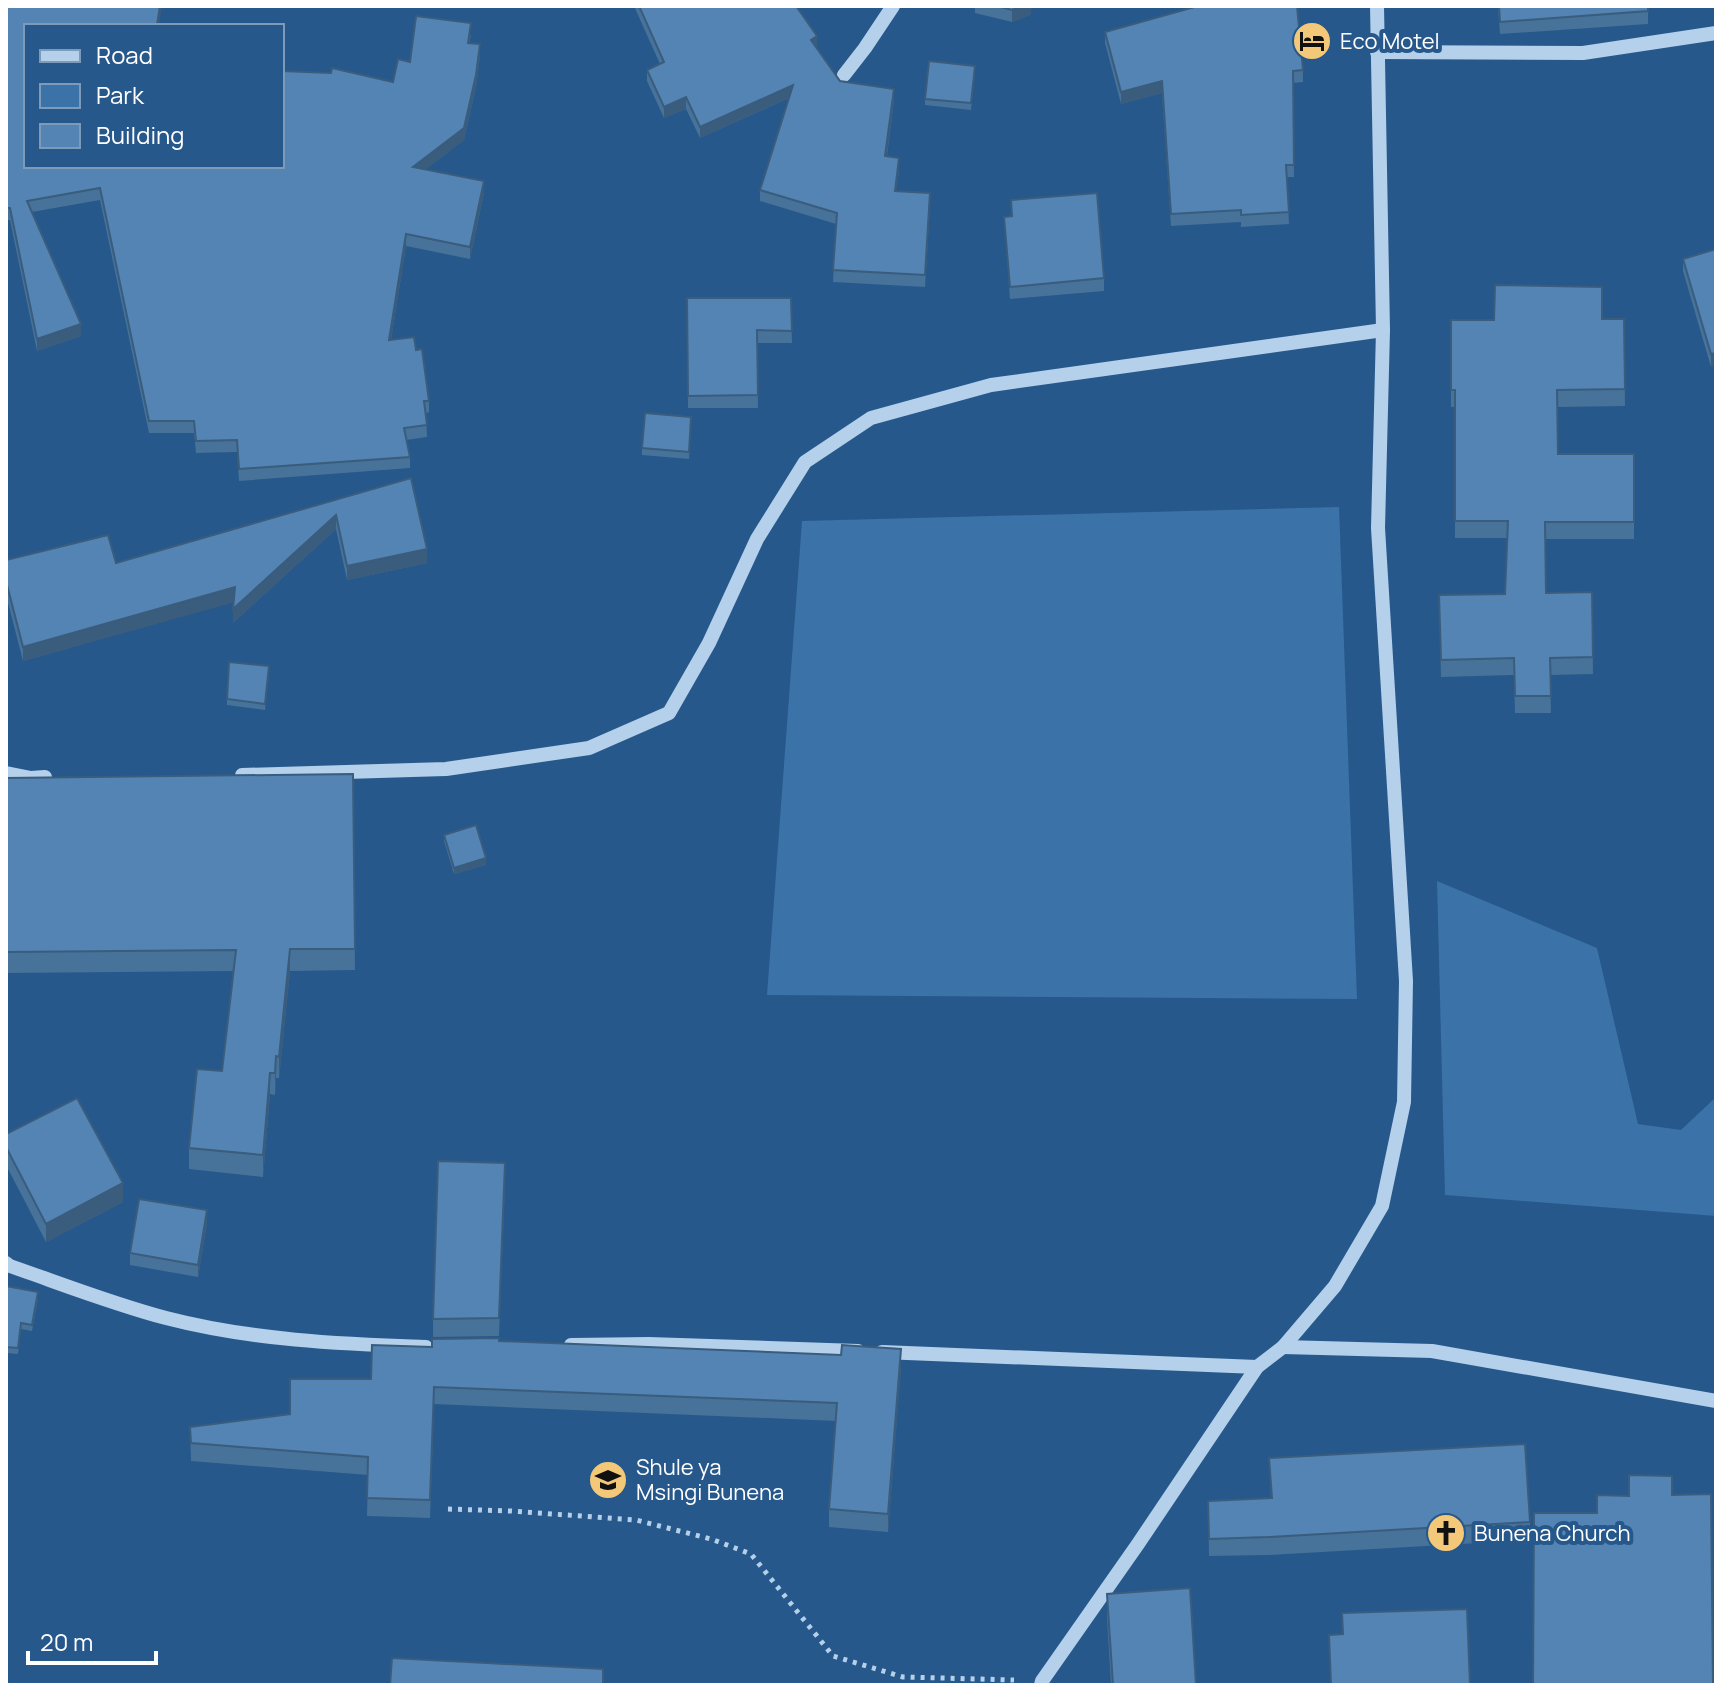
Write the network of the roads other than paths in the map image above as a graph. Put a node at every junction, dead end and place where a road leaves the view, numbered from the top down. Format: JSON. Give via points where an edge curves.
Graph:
{"nodes":[{"id":1,"x":893,"y":6,"type":"edge"},
{"id":2,"x":1377,"y":6,"type":"edge"},
{"id":3,"x":1716,"y":33,"type":"edge"},
{"id":4,"x":1377,"y":52,"type":"junction"},
{"id":5,"x":844,"y":75,"type":"dead end"},
{"id":6,"x":1383,"y":330,"type":"junction"},
{"id":7,"x":6,"y":773,"type":"edge"},
{"id":8,"x":234,"y":775,"type":"edge"},
{"id":9,"x":62,"y":777,"type":"edge"},
{"id":10,"x":6,"y":1263,"type":"edge"},
{"id":11,"x":555,"y":1345,"type":"edge"},
{"id":12,"x":444,"y":1347,"type":"edge"},
{"id":13,"x":1283,"y":1347,"type":"junction"},
{"id":14,"x":1257,"y":1367,"type":"junction"},
{"id":15,"x":1716,"y":1401,"type":"edge"},
{"id":16,"x":1042,"y":1683,"type":"edge"}],
"edges":[{"from":1,"to":5,"type":"street"},
{"from":2,"to":4,"type":"street"},
{"from":3,"to":4,"type":"street","via":[[1583,53]]},
{"from":4,"to":6,"type":"street"},
{"from":6,"to":8,"type":"street","via":[[991,385],[871,418],[805,462],[757,539],[709,643],[669,713],[589,748],[446,769]]},
{"from":6,"to":13,"type":"street","via":[[1378,528],[1406,981],[1404,1102],[1382,1206],[1335,1286]]},
{"from":7,"to":9,"type":"street"},
{"from":10,"to":12,"type":"street","via":[[166,1318],[246,1334]]},
{"from":11,"to":14,"type":"street","via":[[664,1344]]},
{"from":13,"to":14,"type":"street"},
{"from":13,"to":15,"type":"street","via":[[1432,1351]]},
{"from":14,"to":16,"type":"street"}]}
